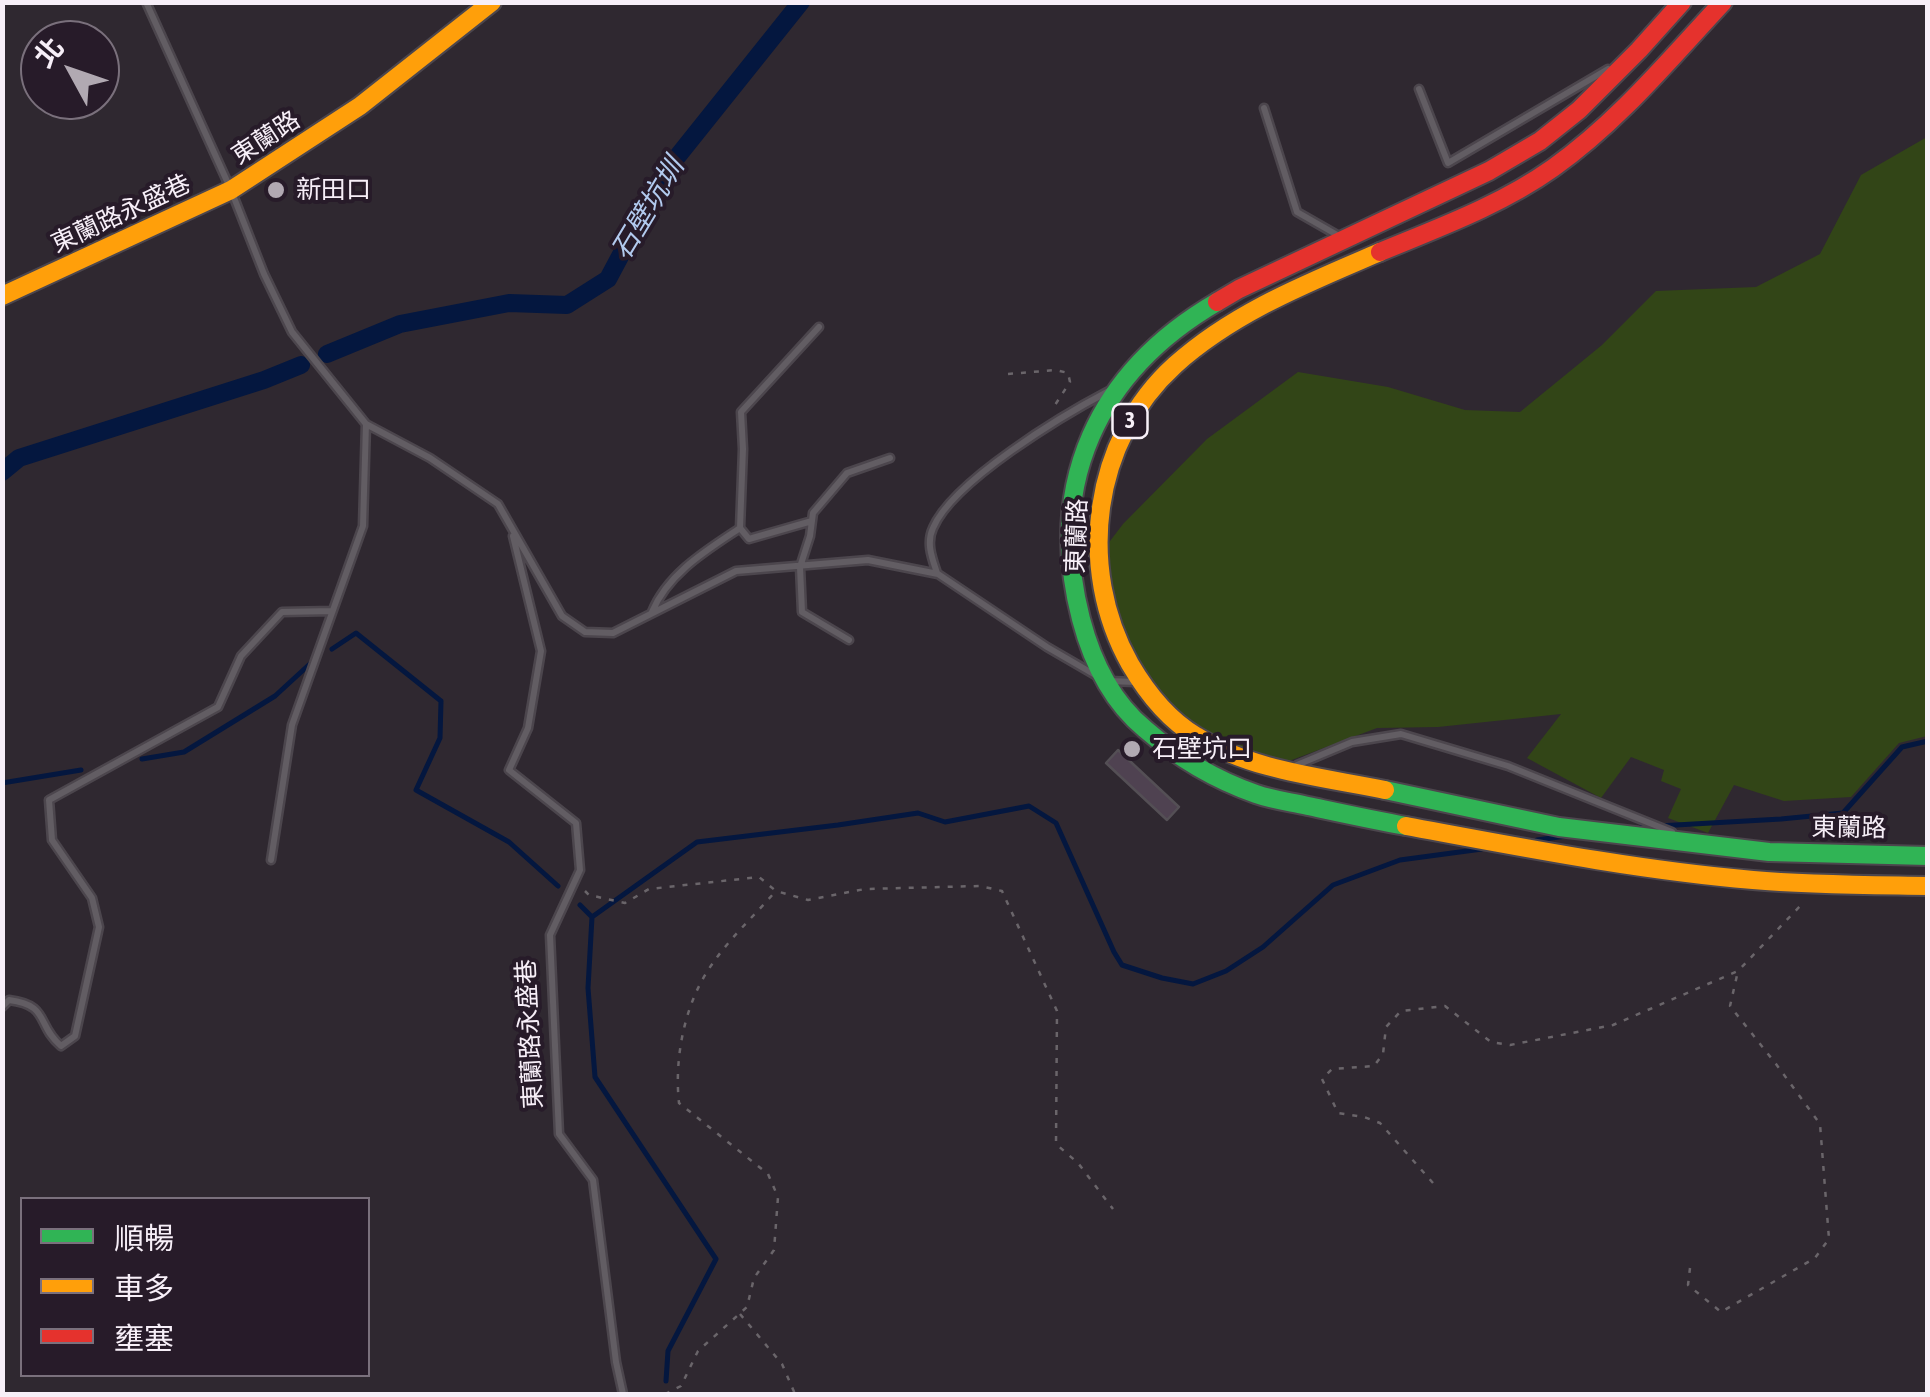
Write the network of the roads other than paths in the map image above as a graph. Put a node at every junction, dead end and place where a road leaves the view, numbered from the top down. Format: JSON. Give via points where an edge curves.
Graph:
{"nodes":[{"id":1,"x":146,"y":2,"type":"edge"},
{"id":2,"x":492,"y":2,"type":"edge"},
{"id":3,"x":1682,"y":2,"type":"edge"},
{"id":4,"x":1723,"y":2,"type":"edge"},
{"id":5,"x":1639,"y":50,"type":"junction"},
{"id":6,"x":1419,"y":89,"type":"dead end"},
{"id":7,"x":1264,"y":108,"type":"dead end"},
{"id":8,"x":232,"y":190,"type":"junction"},
{"id":9,"x":1345,"y":240,"type":"junction"},
{"id":10,"x":2,"y":296,"type":"edge"},
{"id":11,"x":819,"y":327,"type":"dead end"},
{"id":12,"x":1118,"y":386,"type":"junction"},
{"id":13,"x":366,"y":424,"type":"junction"},
{"id":14,"x":890,"y":458,"type":"dead end"},
{"id":15,"x":812,"y":521,"type":"junction"},
{"id":16,"x":511,"y":526,"type":"junction"},
{"id":17,"x":740,"y":528,"type":"junction"},
{"id":18,"x":800,"y":566,"type":"junction"},
{"id":19,"x":938,"y":574,"type":"junction"},
{"id":20,"x":332,"y":611,"type":"junction"},
{"id":21,"x":652,"y":613,"type":"junction"},
{"id":22,"x":849,"y":640,"type":"dead end"},
{"id":23,"x":1104,"y":680,"type":"junction"},
{"id":24,"x":1139,"y":683,"type":"junction"},
{"id":25,"x":1285,"y":770,"type":"junction"},
{"id":26,"x":1696,"y":842,"type":"junction"},
{"id":27,"x":1928,"y":856,"type":"edge"},
{"id":28,"x":271,"y":860,"type":"dead end"},
{"id":29,"x":1928,"y":886,"type":"edge"},
{"id":30,"x":2,"y":1007,"type":"edge"},
{"id":31,"x":624,"y":1394,"type":"edge"}],
"edges":[{"from":1,"to":8,"type":"lane","name":"東蘭路"},
{"from":2,"to":8,"type":"main road","name":"東蘭路","via":[[360,106]]},
{"from":3,"to":5,"type":"main road","name":"東蘭路","number":"3"},
{"from":4,"to":24,"type":"main road","name":"東蘭路","number":"3","via":[[1592,139],[1523,188],[1218,328],[1151,390],[1115,452],[1098,533],[1099,579],[1111,627]]},
{"from":5,"to":6,"type":"lane","via":[[1448,164]]},
{"from":5,"to":9,"type":"main road","name":"東蘭路","number":"3","via":[[1540,140]]},
{"from":7,"to":9,"type":"lane","via":[[1296,212]]},
{"from":8,"to":10,"type":"main road","name":"東蘭路永盛巷"},
{"from":8,"to":13,"type":"lane","name":"東蘭路永盛巷","via":[[292,332]]},
{"from":9,"to":12,"type":"main road","name":"東蘭路","number":"3","via":[[1204,308],[1159,341]]},
{"from":11,"to":17,"type":"lane","via":[[740,412]]},
{"from":12,"to":19,"type":"lane","name":"東蘭路","via":[[967,484],[931,530]]},
{"from":12,"to":23,"type":"main road","name":"東蘭路","number":"3","via":[[1080,468],[1069,525],[1071,578]]},
{"from":13,"to":16,"type":"lane","name":"東蘭路永盛巷","via":[[498,504]]},
{"from":13,"to":20,"type":"lane","via":[[363,526]]},
{"from":14,"to":15,"type":"lane","via":[[847,473]]},
{"from":15,"to":17,"type":"lane","via":[[749,538]]},
{"from":15,"to":18,"type":"lane"},
{"from":16,"to":21,"type":"lane","name":"東蘭路永盛巷","via":[[562,616],[585,632],[613,633]]},
{"from":16,"to":31,"type":"lane","name":"東蘭路永盛巷","via":[[541,651],[528,728],[509,770],[576,823],[580,870],[550,935],[560,1134],[593,1180]]},
{"from":17,"to":21,"type":"lane","via":[[690,562]]},
{"from":18,"to":19,"type":"lane","name":"東蘭路永盛巷","via":[[868,560]]},
{"from":18,"to":21,"type":"lane","name":"東蘭路永盛巷","via":[[736,570]]},
{"from":18,"to":22,"type":"lane","via":[[802,612]]},
{"from":19,"to":23,"type":"lane","name":"東蘭路永盛巷"},
{"from":20,"to":28,"type":"lane","via":[[292,725]]},
{"from":20,"to":30,"type":"lane","via":[[282,612],[241,656],[218,707],[49,800],[52,840],[92,898],[99,928],[76,1036],[61,1046],[27,1002],[10,1000]]},
{"from":23,"to":24,"type":"lane","name":"東蘭路永盛巷"},
{"from":23,"to":29,"type":"main road","name":"東蘭路","number":"3","via":[[1130,716],[1162,743],[1250,793],[1531,849],[1734,878]]},
{"from":24,"to":25,"type":"main road","name":"東蘭路","number":"3","via":[[1157,707],[1217,750]]},
{"from":25,"to":26,"type":"main road","name":"東蘭路","number":"3","via":[[1567,828]]},
{"from":25,"to":26,"type":"lane","via":[[1352,742],[1402,734],[1508,766]]},
{"from":26,"to":27,"type":"main road","name":"東蘭路","number":"3","via":[[1769,852]]}]}
